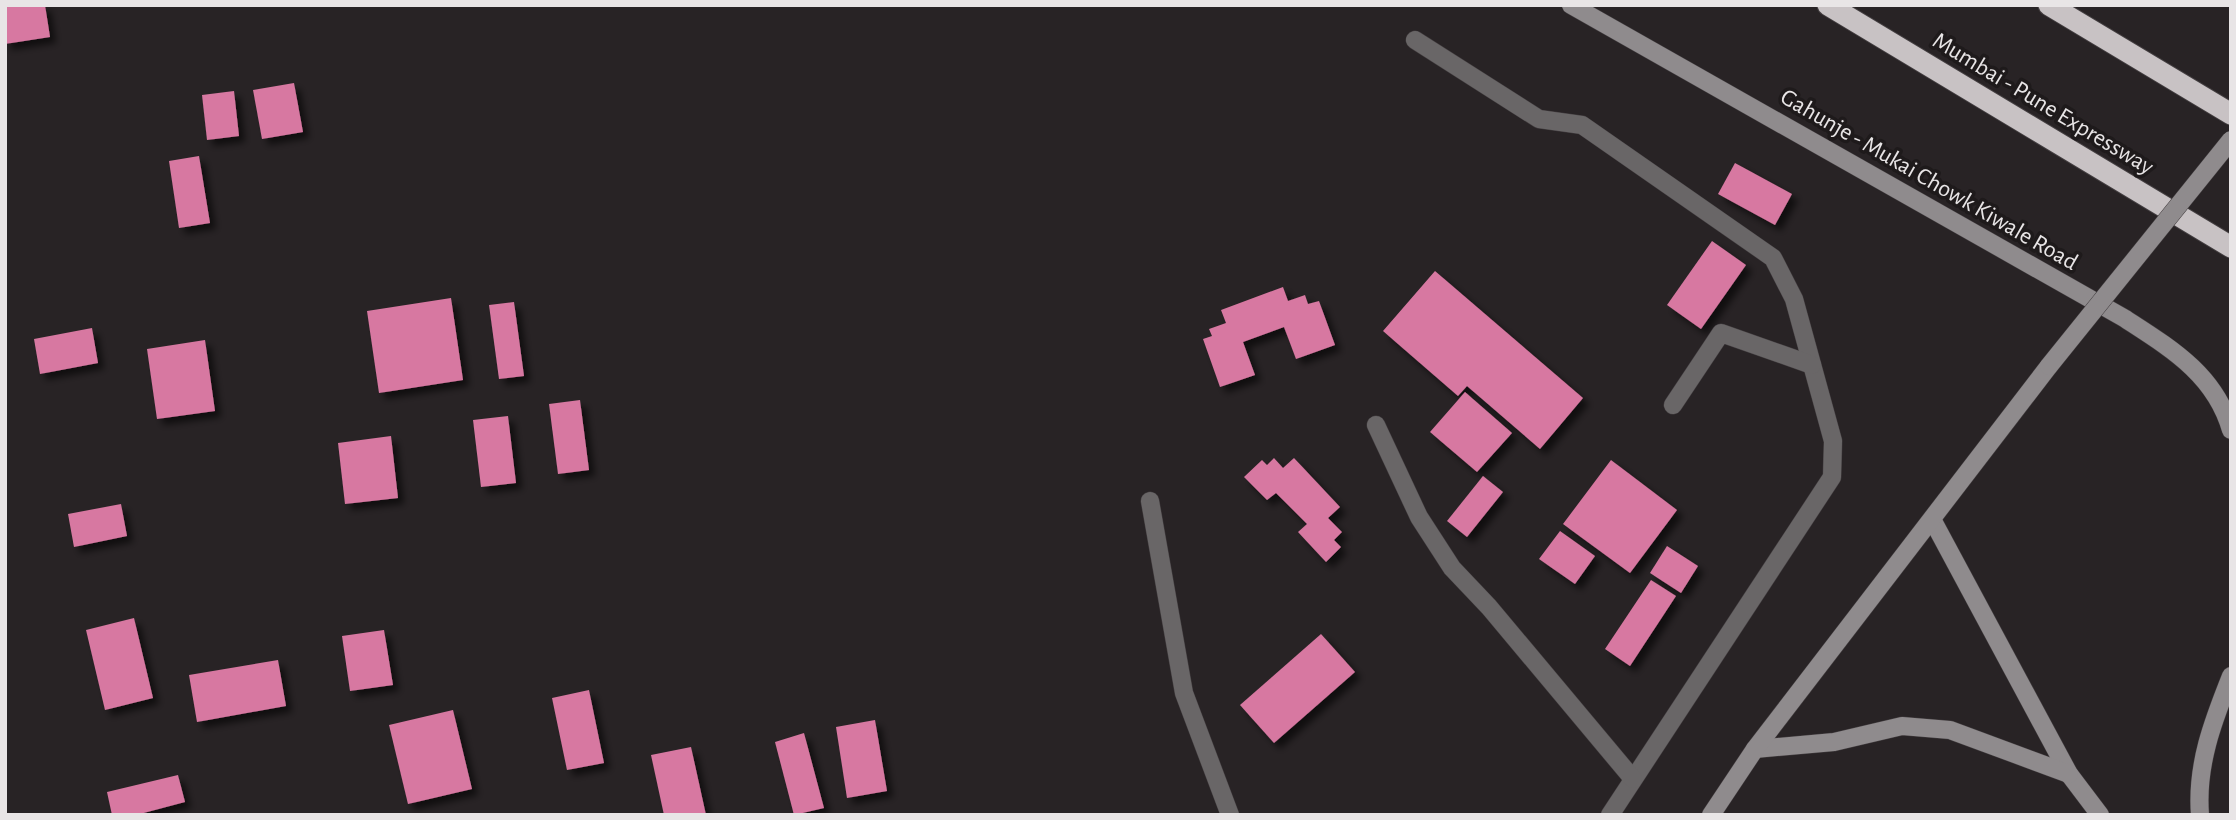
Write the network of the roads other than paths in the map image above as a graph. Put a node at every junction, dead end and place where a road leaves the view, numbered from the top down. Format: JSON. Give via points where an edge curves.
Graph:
{"nodes":[{"id":1,"x":1571,"y":5,"type":"edge"},
{"id":2,"x":1828,"y":5,"type":"edge"},
{"id":3,"x":2049,"y":5,"type":"edge"},
{"id":4,"x":1415,"y":40,"type":"dead end"},
{"id":5,"x":2231,"y":114,"type":"edge"},
{"id":6,"x":2231,"y":140,"type":"edge"},
{"id":7,"x":2231,"y":247,"type":"edge"},
{"id":8,"x":1812,"y":365,"type":"junction"},
{"id":9,"x":1673,"y":405,"type":"dead end"},
{"id":10,"x":1376,"y":425,"type":"dead end"},
{"id":11,"x":2231,"y":430,"type":"edge"},
{"id":12,"x":1150,"y":501,"type":"dead end"},
{"id":13,"x":1933,"y":521,"type":"junction"},
{"id":14,"x":2231,"y":676,"type":"edge"},
{"id":15,"x":1755,"y":749,"type":"junction"},
{"id":16,"x":2069,"y":774,"type":"junction"},
{"id":17,"x":1633,"y":779,"type":"junction"},
{"id":18,"x":1230,"y":815,"type":"edge"},
{"id":19,"x":1610,"y":815,"type":"edge"},
{"id":20,"x":1710,"y":815,"type":"edge"},
{"id":21,"x":2100,"y":815,"type":"edge"},
{"id":22,"x":2200,"y":815,"type":"edge"}],
"edges":[{"from":1,"to":11,"type":"street","name":"Gahunje - Mukai Chowk Kiwale Road","via":[[2124,318],[2186,358],[2225,411]]},
{"from":2,"to":7,"type":"highway","name":"Mumbai - Pune Expressway"},
{"from":3,"to":5,"type":"highway"},
{"from":4,"to":8,"type":"lane","via":[[1539,119],[1582,125],[1773,258],[1794,299]]},
{"from":6,"to":13,"type":"street","bridge":true,"via":[[2049,366]]},
{"from":8,"to":9,"type":"lane","via":[[1721,333]]},
{"from":8,"to":17,"type":"lane","via":[[1833,441],[1832,477]]},
{"from":10,"to":17,"type":"lane","via":[[1419,517],[1452,568]]},
{"from":12,"to":18,"type":"lane","via":[[1184,693]]},
{"from":13,"to":15,"type":"street"},
{"from":13,"to":16,"type":"street"},
{"from":14,"to":22,"type":"street","via":[[2207,738],[2198,798]]},
{"from":15,"to":16,"type":"street","via":[[1834,742],[1902,726],[1950,730]]},
{"from":15,"to":20,"type":"street"},
{"from":16,"to":21,"type":"street"},
{"from":17,"to":19,"type":"lane"}]}
